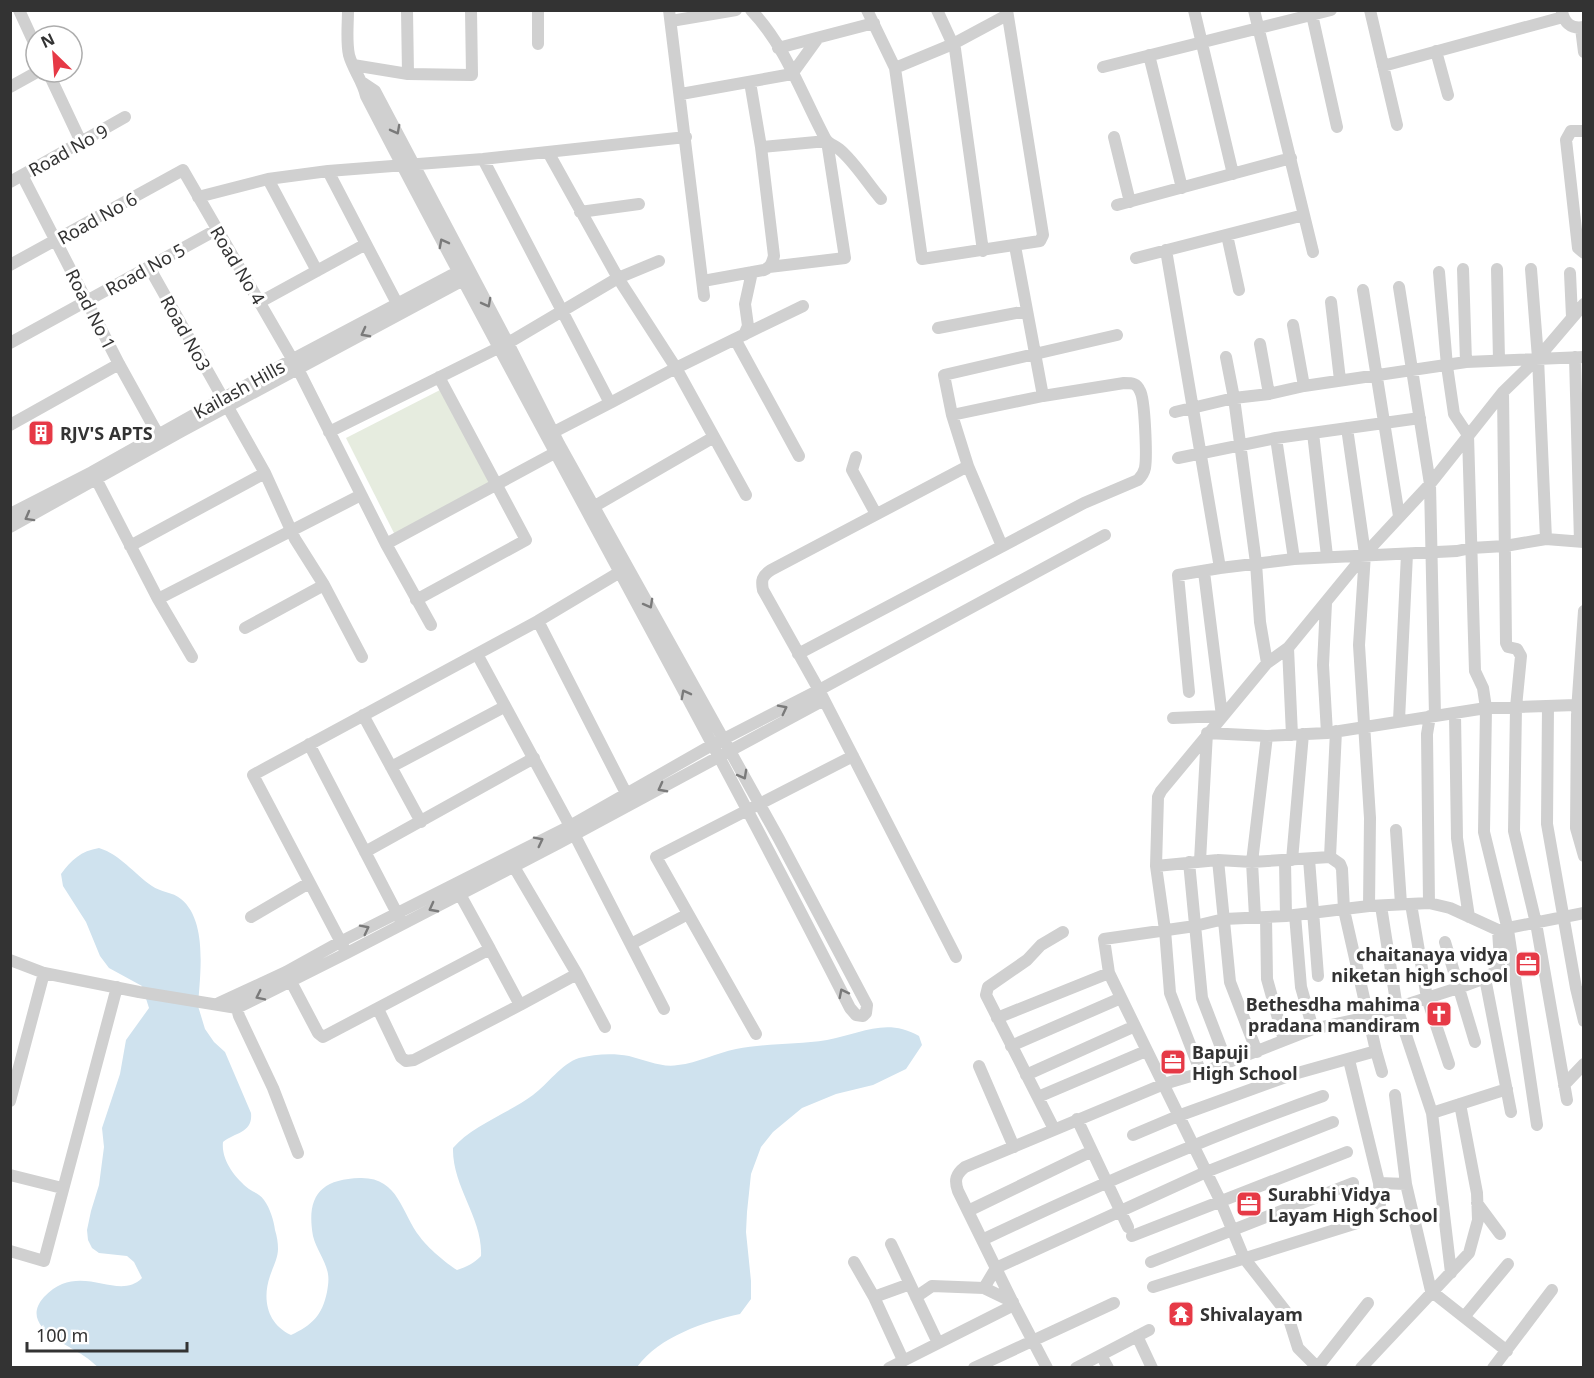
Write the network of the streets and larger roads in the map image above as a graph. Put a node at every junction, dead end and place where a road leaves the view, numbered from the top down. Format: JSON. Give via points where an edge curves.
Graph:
{"nodes":[{"id":1,"x":19,"y":10,"type":"edge"},
{"id":2,"x":348,"y":10,"type":"edge"},
{"id":3,"x":407,"y":10,"type":"edge"},
{"id":4,"x":471,"y":10,"type":"edge"},
{"id":5,"x":538,"y":10,"type":"edge"},
{"id":6,"x":736,"y":10,"type":"edge"},
{"id":7,"x":751,"y":10,"type":"edge"},
{"id":8,"x":867,"y":10,"type":"edge"},
{"id":9,"x":937,"y":10,"type":"edge"},
{"id":10,"x":1194,"y":10,"type":"edge"},
{"id":11,"x":1254,"y":10,"type":"edge"},
{"id":12,"x":1331,"y":10,"type":"edge"},
{"id":13,"x":1370,"y":10,"type":"edge"},
{"id":14,"x":1007,"y":13,"type":"edge"},
{"id":15,"x":1312,"y":13,"type":"edge"},
{"id":16,"x":1562,"y":14,"type":"edge"},
{"id":17,"x":670,"y":16,"type":"edge"},
{"id":18,"x":874,"y":23,"type":"junction"},
{"id":19,"x":25,"y":24,"type":"edge"},
{"id":20,"x":1258,"y":27,"type":"junction"},
{"id":21,"x":1582,"y":27,"type":"edge"},
{"id":22,"x":818,"y":38,"type":"junction"},
{"id":23,"x":1202,"y":42,"type":"junction"},
{"id":24,"x":538,"y":44,"type":"dead end"},
{"id":25,"x":953,"y":44,"type":"junction"},
{"id":26,"x":778,"y":48,"type":"junction"},
{"id":27,"x":1436,"y":51,"type":"junction"},
{"id":28,"x":1584,"y":52,"type":"edge"},
{"id":29,"x":1149,"y":55,"type":"junction"},
{"id":30,"x":353,"y":65,"type":"junction"},
{"id":31,"x":1383,"y":66,"type":"junction"},
{"id":32,"x":1103,"y":67,"type":"dead end"},
{"id":33,"x":895,"y":68,"type":"junction"},
{"id":34,"x":408,"y":74,"type":"junction"},
{"id":35,"x":792,"y":74,"type":"junction"},
{"id":36,"x":24,"y":79,"type":"edge"},
{"id":37,"x":750,"y":82,"type":"junction"},
{"id":38,"x":54,"y":84,"type":"edge"},
{"id":39,"x":10,"y":87,"type":"edge"},
{"id":40,"x":681,"y":94,"type":"junction"},
{"id":41,"x":1448,"y":95,"type":"dead end"},
{"id":42,"x":125,"y":117,"type":"dead end"},
{"id":43,"x":1397,"y":124,"type":"dead end"},
{"id":44,"x":1337,"y":127,"type":"dead end"},
{"id":45,"x":1584,"y":131,"type":"edge"},
{"id":46,"x":686,"y":137,"type":"junction"},
{"id":47,"x":1114,"y":137,"type":"dead end"},
{"id":48,"x":827,"y":141,"type":"junction"},
{"id":49,"x":81,"y":142,"type":"junction"},
{"id":50,"x":761,"y":147,"type":"junction"},
{"id":51,"x":548,"y":152,"type":"junction"},
{"id":52,"x":1290,"y":158,"type":"junction"},
{"id":53,"x":483,"y":159,"type":"junction"},
{"id":54,"x":408,"y":165,"type":"junction"},
{"id":55,"x":183,"y":170,"type":"joint"},
{"id":56,"x":328,"y":171,"type":"junction"},
{"id":57,"x":1233,"y":174,"type":"junction"},
{"id":58,"x":22,"y":175,"type":"junction"},
{"id":59,"x":268,"y":179,"type":"junction"},
{"id":60,"x":10,"y":182,"type":"edge"},
{"id":61,"x":1182,"y":188,"type":"junction"},
{"id":62,"x":198,"y":197,"type":"junction"},
{"id":63,"x":881,"y":199,"type":"dead end"},
{"id":64,"x":1130,"y":202,"type":"junction"},
{"id":65,"x":639,"y":204,"type":"dead end"},
{"id":66,"x":1117,"y":205,"type":"dead end"},
{"id":67,"x":580,"y":212,"type":"junction"},
{"id":68,"x":1304,"y":215,"type":"junction"},
{"id":69,"x":216,"y":230,"type":"junction"},
{"id":70,"x":1227,"y":235,"type":"junction"},
{"id":71,"x":56,"y":240,"type":"junction"},
{"id":72,"x":366,"y":244,"type":"junction"},
{"id":73,"x":1015,"y":246,"type":"junction"},
{"id":74,"x":1166,"y":250,"type":"junction"},
{"id":75,"x":983,"y":251,"type":"junction"},
{"id":76,"x":1313,"y":252,"type":"dead end"},
{"id":77,"x":1584,"y":253,"type":"edge"},
{"id":78,"x":1136,"y":258,"type":"dead end"},
{"id":79,"x":659,"y":261,"type":"dead end"},
{"id":80,"x":10,"y":265,"type":"edge"},
{"id":81,"x":149,"y":267,"type":"junction"},
{"id":82,"x":770,"y":267,"type":"junction"},
{"id":83,"x":1463,"y":269,"type":"dead end"},
{"id":84,"x":1497,"y":269,"type":"dead end"},
{"id":85,"x":1531,"y":269,"type":"dead end"},
{"id":86,"x":317,"y":271,"type":"junction"},
{"id":87,"x":752,"y":272,"type":"junction"},
{"id":88,"x":1438,"y":272,"type":"dead end"},
{"id":89,"x":1570,"y":273,"type":"dead end"},
{"id":90,"x":465,"y":274,"type":"junction"},
{"id":91,"x":618,"y":278,"type":"junction"},
{"id":92,"x":703,"y":281,"type":"junction"},
{"id":93,"x":1398,"y":287,"type":"dead end"},
{"id":94,"x":1239,"y":290,"type":"dead end"},
{"id":95,"x":1363,"y":290,"type":"dead end"},
{"id":96,"x":704,"y":296,"type":"dead end"},
{"id":97,"x":87,"y":301,"type":"junction"},
{"id":98,"x":260,"y":302,"type":"junction"},
{"id":99,"x":1331,"y":302,"type":"dead end"},
{"id":100,"x":1584,"y":304,"type":"edge"},
{"id":101,"x":803,"y":306,"type":"dead end"},
{"id":102,"x":400,"y":308,"type":"junction"},
{"id":103,"x":563,"y":310,"type":"junction"},
{"id":104,"x":1027,"y":311,"type":"junction"},
{"id":105,"x":1572,"y":317,"type":"junction"},
{"id":106,"x":1293,"y":326,"type":"dead end"},
{"id":107,"x":938,"y":328,"type":"dead end"},
{"id":108,"x":1117,"y":335,"type":"dead end"},
{"id":109,"x":739,"y":337,"type":"junction"},
{"id":110,"x":10,"y":343,"type":"edge"},
{"id":111,"x":1260,"y":344,"type":"dead end"},
{"id":112,"x":504,"y":346,"type":"junction"},
{"id":113,"x":1034,"y":354,"type":"junction"},
{"id":114,"x":1226,"y":357,"type":"dead end"},
{"id":115,"x":1579,"y":357,"type":"edge"},
{"id":116,"x":1538,"y":358,"type":"junction"},
{"id":117,"x":1499,"y":360,"type":"junction"},
{"id":118,"x":1466,"y":362,"type":"junction"},
{"id":119,"x":119,"y":364,"type":"junction"},
{"id":120,"x":296,"y":364,"type":"junction"},
{"id":121,"x":1447,"y":366,"type":"junction"},
{"id":122,"x":676,"y":368,"type":"junction"},
{"id":123,"x":1413,"y":371,"type":"junction"},
{"id":124,"x":1375,"y":376,"type":"junction"},
{"id":125,"x":439,"y":377,"type":"junction"},
{"id":126,"x":1340,"y":380,"type":"junction"},
{"id":127,"x":1304,"y":386,"type":"junction"},
{"id":128,"x":1503,"y":392,"type":"junction"},
{"id":129,"x":1269,"y":394,"type":"junction"},
{"id":130,"x":1042,"y":396,"type":"junction"},
{"id":131,"x":1234,"y":398,"type":"junction"},
{"id":132,"x":225,"y":403,"type":"junction"},
{"id":133,"x":610,"y":403,"type":"junction"},
{"id":134,"x":1193,"y":408,"type":"junction"},
{"id":135,"x":1175,"y":412,"type":"dead end"},
{"id":136,"x":952,"y":415,"type":"junction"},
{"id":137,"x":1420,"y":418,"type":"junction"},
{"id":138,"x":1383,"y":424,"type":"junction"},
{"id":139,"x":10,"y":425,"type":"edge"},
{"id":140,"x":1347,"y":428,"type":"junction"},
{"id":141,"x":329,"y":432,"type":"junction"},
{"id":142,"x":1313,"y":433,"type":"junction"},
{"id":143,"x":550,"y":434,"type":"junction"},
{"id":144,"x":1468,"y":435,"type":"junction"},
{"id":145,"x":714,"y":437,"type":"junction"},
{"id":146,"x":161,"y":438,"type":"junction"},
{"id":147,"x":1276,"y":438,"type":"junction"},
{"id":148,"x":1240,"y":444,"type":"junction"},
{"id":149,"x":559,"y":451,"type":"junction"},
{"id":150,"x":1200,"y":453,"type":"junction"},
{"id":151,"x":799,"y":456,"type":"dead end"},
{"id":152,"x":856,"y":457,"type":"dead end"},
{"id":153,"x":1178,"y":458,"type":"dead end"},
{"id":154,"x":968,"y":466,"type":"junction"},
{"id":155,"x":265,"y":472,"type":"junction"},
{"id":156,"x":94,"y":476,"type":"junction"},
{"id":157,"x":495,"y":484,"type":"junction"},
{"id":158,"x":1430,"y":484,"type":"junction"},
{"id":159,"x":361,"y":495,"type":"junction"},
{"id":160,"x":746,"y":495,"type":"dead end"},
{"id":161,"x":591,"y":508,"type":"junction"},
{"id":162,"x":10,"y":514,"type":"edge"},
{"id":163,"x":876,"y":514,"type":"junction"},
{"id":164,"x":1399,"y":516,"type":"junction"},
{"id":165,"x":10,"y":527,"type":"edge"},
{"id":166,"x":292,"y":530,"type":"junction"},
{"id":167,"x":1105,"y":535,"type":"dead end"},
{"id":168,"x":1546,"y":538,"type":"junction"},
{"id":169,"x":1582,"y":542,"type":"edge"},
{"id":170,"x":386,"y":544,"type":"junction"},
{"id":171,"x":130,"y":546,"type":"junction"},
{"id":172,"x":1002,"y":546,"type":"junction"},
{"id":173,"x":1505,"y":546,"type":"junction"},
{"id":174,"x":1471,"y":548,"type":"junction"},
{"id":175,"x":1432,"y":552,"type":"junction"},
{"id":176,"x":1365,"y":554,"type":"junction"},
{"id":177,"x":1407,"y":554,"type":"junction"},
{"id":178,"x":1327,"y":556,"type":"junction"},
{"id":179,"x":1294,"y":559,"type":"junction"},
{"id":180,"x":1256,"y":563,"type":"junction"},
{"id":181,"x":1220,"y":568,"type":"junction"},
{"id":182,"x":624,"y":569,"type":"junction"},
{"id":183,"x":1204,"y":572,"type":"junction"},
{"id":184,"x":324,"y":585,"type":"junction"},
{"id":185,"x":158,"y":599,"type":"junction"},
{"id":186,"x":416,"y":600,"type":"junction"},
{"id":187,"x":1326,"y":603,"type":"junction"},
{"id":188,"x":1584,"y":611,"type":"edge"},
{"id":189,"x":538,"y":621,"type":"junction"},
{"id":190,"x":430,"y":625,"type":"dead end"},
{"id":191,"x":245,"y":628,"type":"dead end"},
{"id":192,"x":1288,"y":648,"type":"junction"},
{"id":193,"x":477,"y":654,"type":"junction"},
{"id":194,"x":798,"y":654,"type":"junction"},
{"id":195,"x":192,"y":657,"type":"dead end"},
{"id":196,"x":362,"y":657,"type":"dead end"},
{"id":197,"x":1267,"y":663,"type":"junction"},
{"id":198,"x":1582,"y":671,"type":"edge"},
{"id":199,"x":1189,"y":692,"type":"dead end"},
{"id":200,"x":821,"y":695,"type":"junction"},
{"id":201,"x":1516,"y":706,"type":"junction"},
{"id":202,"x":1548,"y":706,"type":"junction"},
{"id":203,"x":504,"y":707,"type":"junction"},
{"id":204,"x":1486,"y":708,"type":"junction"},
{"id":205,"x":1579,"y":711,"type":"edge"},
{"id":206,"x":1455,"y":714,"type":"junction"},
{"id":207,"x":363,"y":715,"type":"junction"},
{"id":208,"x":1222,"y":716,"type":"junction"},
{"id":209,"x":1432,"y":716,"type":"junction"},
{"id":210,"x":1173,"y":718,"type":"dead end"},
{"id":211,"x":1399,"y":720,"type":"junction"},
{"id":212,"x":1365,"y":725,"type":"junction"},
{"id":213,"x":1331,"y":732,"type":"junction"},
{"id":214,"x":1207,"y":733,"type":"junction"},
{"id":215,"x":1298,"y":734,"type":"junction"},
{"id":216,"x":1267,"y":736,"type":"junction"},
{"id":217,"x":718,"y":743,"type":"junction"},
{"id":218,"x":309,"y":744,"type":"junction"},
{"id":219,"x":725,"y":754,"type":"junction"},
{"id":220,"x":853,"y":756,"type":"junction"},
{"id":221,"x":534,"y":758,"type":"junction"},
{"id":222,"x":391,"y":767,"type":"junction"},
{"id":223,"x":629,"y":799,"type":"junction"},
{"id":224,"x":754,"y":808,"type":"junction"},
{"id":225,"x":421,"y":822,"type":"junction"},
{"id":226,"x":572,"y":830,"type":"junction"},
{"id":227,"x":1396,"y":830,"type":"dead end"},
{"id":228,"x":364,"y":852,"type":"junction"},
{"id":229,"x":1584,"y":856,"type":"edge"},
{"id":230,"x":1330,"y":857,"type":"junction"},
{"id":231,"x":1309,"y":859,"type":"junction"},
{"id":232,"x":1218,"y":860,"type":"junction"},
{"id":233,"x":511,"y":861,"type":"junction"},
{"id":234,"x":1195,"y":861,"type":"junction"},
{"id":235,"x":1288,"y":861,"type":"junction"},
{"id":236,"x":1252,"y":862,"type":"junction"},
{"id":237,"x":1156,"y":866,"type":"junction"},
{"id":238,"x":309,"y":883,"type":"junction"},
{"id":239,"x":457,"y":889,"type":"junction"},
{"id":240,"x":1429,"y":903,"type":"junction"},
{"id":241,"x":1406,"y":904,"type":"junction"},
{"id":242,"x":1375,"y":906,"type":"junction"},
{"id":243,"x":1344,"y":910,"type":"junction"},
{"id":244,"x":1584,"y":913,"type":"edge"},
{"id":245,"x":688,"y":914,"type":"junction"},
{"id":246,"x":1312,"y":914,"type":"junction"},
{"id":247,"x":1291,"y":916,"type":"junction"},
{"id":248,"x":251,"y":917,"type":"dead end"},
{"id":249,"x":1261,"y":917,"type":"junction"},
{"id":250,"x":1469,"y":917,"type":"junction"},
{"id":251,"x":1564,"y":917,"type":"junction"},
{"id":252,"x":400,"y":918,"type":"junction"},
{"id":253,"x":1224,"y":919,"type":"junction"},
{"id":254,"x":1536,"y":923,"type":"junction"},
{"id":255,"x":1195,"y":926,"type":"junction"},
{"id":256,"x":1164,"y":930,"type":"junction"},
{"id":257,"x":1503,"y":930,"type":"junction"},
{"id":258,"x":1063,"y":932,"type":"dead end"},
{"id":259,"x":340,"y":942,"type":"junction"},
{"id":260,"x":1445,"y":942,"type":"dead end"},
{"id":261,"x":631,"y":944,"type":"junction"},
{"id":262,"x":490,"y":949,"type":"junction"},
{"id":263,"x":347,"y":953,"type":"junction"},
{"id":264,"x":956,"y":957,"type":"dead end"},
{"id":265,"x":10,"y":960,"type":"edge"},
{"id":266,"x":44,"y":973,"type":"junction"},
{"id":267,"x":1109,"y":973,"type":"junction"},
{"id":268,"x":577,"y":974,"type":"junction"},
{"id":269,"x":1318,"y":976,"type":"dead end"},
{"id":270,"x":288,"y":977,"type":"junction"},
{"id":271,"x":1485,"y":978,"type":"junction"},
{"id":272,"x":117,"y":987,"type":"junction"},
{"id":273,"x":1458,"y":988,"type":"junction"},
{"id":274,"x":1121,"y":998,"type":"junction"},
{"id":275,"x":1427,"y":998,"type":"junction"},
{"id":276,"x":236,"y":1002,"type":"junction"},
{"id":277,"x":520,"y":1005,"type":"junction"},
{"id":278,"x":1397,"y":1008,"type":"junction"},
{"id":279,"x":664,"y":1009,"type":"dead end"},
{"id":280,"x":378,"y":1010,"type":"junction"},
{"id":281,"x":1368,"y":1017,"type":"junction"},
{"id":282,"x":997,"y":1018,"type":"junction"},
{"id":283,"x":1584,"y":1021,"type":"edge"},
{"id":284,"x":1135,"y":1026,"type":"junction"},
{"id":285,"x":605,"y":1027,"type":"dead end"},
{"id":286,"x":1313,"y":1029,"type":"junction"},
{"id":287,"x":756,"y":1034,"type":"dead end"},
{"id":288,"x":1284,"y":1040,"type":"junction"},
{"id":289,"x":1475,"y":1042,"type":"dead end"},
{"id":290,"x":1011,"y":1046,"type":"junction"},
{"id":291,"x":1376,"y":1051,"type":"junction"},
{"id":292,"x":1146,"y":1052,"type":"junction"},
{"id":293,"x":1257,"y":1052,"type":"junction"},
{"id":294,"x":1350,"y":1060,"type":"junction"},
{"id":295,"x":1227,"y":1063,"type":"junction"},
{"id":296,"x":1449,"y":1064,"type":"dead end"},
{"id":297,"x":1584,"y":1065,"type":"edge"},
{"id":298,"x":979,"y":1066,"type":"dead end"},
{"id":299,"x":1382,"y":1072,"type":"dead end"},
{"id":300,"x":1201,"y":1073,"type":"junction"},
{"id":301,"x":1026,"y":1075,"type":"junction"},
{"id":302,"x":1164,"y":1084,"type":"junction"},
{"id":303,"x":1564,"y":1085,"type":"junction"},
{"id":304,"x":1507,"y":1089,"type":"junction"},
{"id":305,"x":1395,"y":1095,"type":"dead end"},
{"id":306,"x":1323,"y":1096,"type":"dead end"},
{"id":307,"x":1038,"y":1097,"type":"junction"},
{"id":308,"x":1567,"y":1100,"type":"dead end"},
{"id":309,"x":10,"y":1101,"type":"edge"},
{"id":310,"x":1461,"y":1104,"type":"junction"},
{"id":311,"x":1511,"y":1112,"type":"dead end"},
{"id":312,"x":1432,"y":1113,"type":"junction"},
{"id":313,"x":1178,"y":1116,"type":"junction"},
{"id":314,"x":1077,"y":1119,"type":"junction"},
{"id":315,"x":1333,"y":1122,"type":"dead end"},
{"id":316,"x":1537,"y":1125,"type":"dead end"},
{"id":317,"x":1054,"y":1129,"type":"junction"},
{"id":318,"x":1132,"y":1135,"type":"dead end"},
{"id":319,"x":1193,"y":1145,"type":"junction"},
{"id":320,"x":1014,"y":1147,"type":"junction"},
{"id":321,"x":1092,"y":1151,"type":"junction"},
{"id":322,"x":1347,"y":1152,"type":"dead end"},
{"id":323,"x":298,"y":1153,"type":"dead end"},
{"id":324,"x":1206,"y":1172,"type":"junction"},
{"id":325,"x":10,"y":1174,"type":"edge"},
{"id":326,"x":1107,"y":1181,"type":"junction"},
{"id":327,"x":1378,"y":1183,"type":"junction"},
{"id":328,"x":1353,"y":1184,"type":"dead end"},
{"id":329,"x":1406,"y":1184,"type":"junction"},
{"id":330,"x":63,"y":1188,"type":"junction"},
{"id":331,"x":1220,"y":1200,"type":"junction"},
{"id":332,"x":1477,"y":1203,"type":"junction"},
{"id":333,"x":1380,"y":1204,"type":"dead end"},
{"id":334,"x":1120,"y":1210,"type":"junction"},
{"id":335,"x":968,"y":1211,"type":"junction"},
{"id":336,"x":1358,"y":1223,"type":"dead end"},
{"id":337,"x":1233,"y":1231,"type":"junction"},
{"id":338,"x":1500,"y":1234,"type":"dead end"},
{"id":339,"x":982,"y":1240,"type":"junction"},
{"id":340,"x":891,"y":1244,"type":"dead end"},
{"id":341,"x":10,"y":1251,"type":"edge"},
{"id":342,"x":1244,"y":1258,"type":"junction"},
{"id":343,"x":854,"y":1262,"type":"dead end"},
{"id":344,"x":1151,"y":1262,"type":"dead end"},
{"id":345,"x":1508,"y":1264,"type":"dead end"},
{"id":346,"x":996,"y":1268,"type":"junction"},
{"id":347,"x":1451,"y":1273,"type":"junction"},
{"id":348,"x":910,"y":1284,"type":"junction"},
{"id":349,"x":1153,"y":1287,"type":"dead end"},
{"id":350,"x":984,"y":1288,"type":"junction"},
{"id":351,"x":1552,"y":1290,"type":"dead end"},
{"id":352,"x":1431,"y":1292,"type":"junction"},
{"id":353,"x":874,"y":1297,"type":"junction"},
{"id":354,"x":916,"y":1297,"type":"junction"},
{"id":355,"x":1114,"y":1303,"type":"dead end"},
{"id":356,"x":1368,"y":1303,"type":"dead end"},
{"id":357,"x":1013,"y":1304,"type":"junction"},
{"id":358,"x":1464,"y":1317,"type":"junction"},
{"id":359,"x":1149,"y":1330,"type":"dead end"},
{"id":360,"x":1137,"y":1336,"type":"junction"},
{"id":361,"x":1032,"y":1340,"type":"junction"},
{"id":362,"x":938,"y":1343,"type":"junction"},
{"id":363,"x":1507,"y":1351,"type":"junction"},
{"id":364,"x":1101,"y":1355,"type":"junction"},
{"id":365,"x":903,"y":1360,"type":"junction"},
{"id":366,"x":1317,"y":1367,"type":"edge"},
{"id":367,"x":889,"y":1368,"type":"edge"},
{"id":368,"x":974,"y":1368,"type":"edge"},
{"id":369,"x":1047,"y":1368,"type":"edge"},
{"id":370,"x":1076,"y":1368,"type":"edge"},
{"id":371,"x":1108,"y":1368,"type":"edge"},
{"id":372,"x":1152,"y":1368,"type":"edge"},
{"id":373,"x":1361,"y":1368,"type":"edge"},
{"id":374,"x":1492,"y":1368,"type":"edge"}],
"edges":[{"from":1,"to":19,"type":"street"},
{"from":2,"to":30,"type":"street"},
{"from":3,"to":34,"type":"street"},
{"from":4,"to":34,"type":"street","via":[[471,75]]},
{"from":5,"to":24,"type":"street"},
{"from":6,"to":17,"type":"street"},
{"from":7,"to":26,"type":"street"},
{"from":8,"to":18,"type":"street"},
{"from":9,"to":25,"type":"street"},
{"from":10,"to":23,"type":"street"},
{"from":11,"to":20,"type":"street"},
{"from":12,"to":15,"type":"street"},
{"from":13,"to":31,"type":"street"},
{"from":14,"to":25,"type":"street"},
{"from":14,"to":73,"type":"street","via":[[1043,235],[1040,242]]},
{"from":15,"to":20,"type":"street"},
{"from":15,"to":44,"type":"street"},
{"from":16,"to":21,"type":"street","via":[[1571,27]]},
{"from":16,"to":27,"type":"street"},
{"from":17,"to":40,"type":"street"},
{"from":18,"to":22,"type":"street"},
{"from":18,"to":33,"type":"street"},
{"from":20,"to":23,"type":"street"},
{"from":20,"to":52,"type":"street"},
{"from":21,"to":28,"type":"street"},
{"from":22,"to":26,"type":"street"},
{"from":22,"to":35,"type":"street"},
{"from":23,"to":29,"type":"street"},
{"from":23,"to":57,"type":"street"},
{"from":25,"to":33,"type":"street"},
{"from":25,"to":75,"type":"street"},
{"from":26,"to":35,"type":"street"},
{"from":27,"to":31,"type":"street"},
{"from":27,"to":41,"type":"street"},
{"from":29,"to":32,"type":"street"},
{"from":29,"to":61,"type":"street"},
{"from":30,"to":34,"type":"street"},
{"from":30,"to":54,"type":"street","via":[[366,96]]},
{"from":31,"to":43,"type":"street"},
{"from":33,"to":75,"type":"street","via":[[922,259]]},
{"from":35,"to":37,"type":"street"},
{"from":35,"to":48,"type":"street"},
{"from":36,"to":39,"type":"street"},
{"from":37,"to":40,"type":"street"},
{"from":37,"to":50,"type":"street"},
{"from":38,"to":49,"type":"street"},
{"from":40,"to":46,"type":"street"},
{"from":42,"to":49,"type":"street","name":"Road No 9"},
{"from":45,"to":77,"type":"street","via":[[1571,131],[1566,140],[1578,248]]},
{"from":46,"to":51,"type":"street"},
{"from":46,"to":92,"type":"street"},
{"from":47,"to":64,"type":"street"},
{"from":48,"to":50,"type":"street"},
{"from":48,"to":63,"type":"street","via":[[840,149]]},
{"from":48,"to":82,"type":"street","via":[[845,258]]},
{"from":49,"to":58,"type":"street","name":"Road No 9"},
{"from":50,"to":82,"type":"street","via":[[774,256]]},
{"from":51,"to":53,"type":"street"},
{"from":51,"to":67,"type":"street"},
{"from":52,"to":57,"type":"street"},
{"from":52,"to":68,"type":"street"},
{"from":53,"to":54,"type":"street"},
{"from":53,"to":103,"type":"street"},
{"from":54,"to":56,"type":"street"},
{"from":54,"to":90,"type":"street"},
{"from":55,"to":62,"type":"street","name":"Road No 4"},
{"from":55,"to":71,"type":"street","name":"Road No 6"},
{"from":56,"to":59,"type":"street"},
{"from":56,"to":72,"type":"street"},
{"from":57,"to":61,"type":"street"},
{"from":58,"to":60,"type":"street","name":"Road No 9"},
{"from":58,"to":71,"type":"street","name":"Road No 1"},
{"from":59,"to":62,"type":"street"},
{"from":59,"to":86,"type":"street"},
{"from":61,"to":64,"type":"street"},
{"from":62,"to":69,"type":"street","name":"Road No 4"},
{"from":64,"to":66,"type":"street"},
{"from":65,"to":67,"type":"street"},
{"from":67,"to":91,"type":"street"},
{"from":68,"to":70,"type":"street"},
{"from":68,"to":76,"type":"street"},
{"from":69,"to":81,"type":"street","name":"Road No 5"},
{"from":69,"to":98,"type":"street","name":"Road No 4"},
{"from":70,"to":74,"type":"street"},
{"from":70,"to":94,"type":"street"},
{"from":71,"to":80,"type":"street","name":"Road No 6"},
{"from":71,"to":97,"type":"street","name":"Road No 1"},
{"from":72,"to":86,"type":"street"},
{"from":72,"to":102,"type":"street"},
{"from":73,"to":75,"type":"street"},
{"from":73,"to":104,"type":"street"},
{"from":74,"to":78,"type":"street"},
{"from":74,"to":134,"type":"street"},
{"from":79,"to":91,"type":"street"},
{"from":81,"to":97,"type":"street","name":"Road No 5"},
{"from":81,"to":132,"type":"street","name":"Road No3"},
{"from":82,"to":87,"type":"street"},
{"from":83,"to":118,"type":"street"},
{"from":84,"to":117,"type":"street"},
{"from":85,"to":116,"type":"street"},
{"from":86,"to":98,"type":"street"},
{"from":87,"to":92,"type":"street"},
{"from":87,"to":109,"type":"street","via":[[745,304],[748,326]]},
{"from":88,"to":121,"type":"street"},
{"from":89,"to":105,"type":"street"},
{"from":90,"to":102,"type":"street","name":"Kailash Hills"},
{"from":90,"to":112,"type":"street"},
{"from":91,"to":103,"type":"street"},
{"from":91,"to":122,"type":"street"},
{"from":92,"to":96,"type":"street"},
{"from":93,"to":123,"type":"street"},
{"from":95,"to":124,"type":"street"},
{"from":97,"to":110,"type":"street","name":"Road No 5"},
{"from":97,"to":119,"type":"street","name":"Road No 1"},
{"from":98,"to":120,"type":"street","name":"Road No 4"},
{"from":99,"to":126,"type":"street"},
{"from":100,"to":105,"type":"street"},
{"from":101,"to":109,"type":"street"},
{"from":102,"to":120,"type":"street","name":"Kailash Hills"},
{"from":103,"to":112,"type":"street"},
{"from":103,"to":133,"type":"street"},
{"from":104,"to":107,"type":"street"},
{"from":104,"to":113,"type":"street"},
{"from":105,"to":116,"type":"street"},
{"from":106,"to":127,"type":"street"},
{"from":108,"to":113,"type":"street"},
{"from":109,"to":122,"type":"street"},
{"from":109,"to":151,"type":"street"},
{"from":111,"to":129,"type":"street"},
{"from":112,"to":125,"type":"street"},
{"from":112,"to":143,"type":"street"},
{"from":113,"to":130,"type":"street"},
{"from":113,"to":136,"type":"street","via":[[945,375]]},
{"from":114,"to":131,"type":"street"},
{"from":115,"to":116,"type":"street"},
{"from":115,"to":169,"type":"street"},
{"from":116,"to":117,"type":"street"},
{"from":116,"to":128,"type":"street"},
{"from":116,"to":168,"type":"street"},
{"from":117,"to":118,"type":"street"},
{"from":118,"to":121,"type":"street"},
{"from":119,"to":139,"type":"street"},
{"from":119,"to":146,"type":"street","name":"Road No 1"},
{"from":120,"to":132,"type":"street","name":"Kailash Hills"},
{"from":120,"to":141,"type":"street","name":"Road No 4"},
{"from":121,"to":123,"type":"street"},
{"from":121,"to":144,"type":"street","via":[[1454,414]]},
{"from":122,"to":133,"type":"street"},
{"from":122,"to":145,"type":"street"},
{"from":123,"to":124,"type":"street"},
{"from":123,"to":137,"type":"street"},
{"from":124,"to":126,"type":"street"},
{"from":124,"to":138,"type":"street"},
{"from":125,"to":141,"type":"street"},
{"from":125,"to":157,"type":"street"},
{"from":126,"to":127,"type":"street"},
{"from":127,"to":129,"type":"street"},
{"from":128,"to":144,"type":"street"},
{"from":128,"to":173,"type":"street"},
{"from":129,"to":131,"type":"street"},
{"from":130,"to":136,"type":"street"},
{"from":130,"to":172,"type":"street","via":[[1134,384],[1142,394],[1145,470],[1138,480]]},
{"from":131,"to":134,"type":"street"},
{"from":131,"to":148,"type":"street"},
{"from":132,"to":146,"type":"street","name":"Kailash Hills"},
{"from":132,"to":155,"type":"street","name":"Road No3"},
{"from":133,"to":143,"type":"street"},
{"from":134,"to":135,"type":"street"},
{"from":134,"to":150,"type":"street"},
{"from":136,"to":154,"type":"street"},
{"from":137,"to":138,"type":"street"},
{"from":137,"to":158,"type":"street"},
{"from":138,"to":140,"type":"street"},
{"from":138,"to":164,"type":"street"},
{"from":140,"to":142,"type":"street"},
{"from":140,"to":176,"type":"street"},
{"from":141,"to":159,"type":"street","name":"Road No 4"},
{"from":142,"to":147,"type":"street"},
{"from":142,"to":178,"type":"street"},
{"from":143,"to":149,"type":"street"},
{"from":144,"to":158,"type":"street"},
{"from":144,"to":174,"type":"street"},
{"from":145,"to":160,"type":"street"},
{"from":145,"to":161,"type":"street"},
{"from":146,"to":156,"type":"street","name":"Kailash Hills"},
{"from":147,"to":148,"type":"street"},
{"from":147,"to":179,"type":"street"},
{"from":148,"to":150,"type":"street"},
{"from":148,"to":180,"type":"street"},
{"from":149,"to":157,"type":"street"},
{"from":149,"to":161,"type":"street"},
{"from":150,"to":153,"type":"street"},
{"from":150,"to":181,"type":"street"},
{"from":152,"to":163,"type":"street","via":[[852,470]]},
{"from":154,"to":163,"type":"street"},
{"from":154,"to":172,"type":"street"},
{"from":155,"to":166,"type":"street","name":"Road No3"},
{"from":155,"to":171,"type":"street"},
{"from":156,"to":162,"type":"street","name":"Kailash Hills"},
{"from":156,"to":165,"type":"street","one_way":true},
{"from":156,"to":171,"type":"street"},
{"from":157,"to":170,"type":"street"},
{"from":157,"to":186,"type":"street","via":[[526,540]]},
{"from":158,"to":164,"type":"street"},
{"from":158,"to":175,"type":"street"},
{"from":159,"to":166,"type":"street"},
{"from":159,"to":170,"type":"street","name":"Road No 4"},
{"from":161,"to":182,"type":"street"},
{"from":163,"to":194,"type":"street","via":[[763,576],[763,590]]},
{"from":164,"to":176,"type":"street"},
{"from":166,"to":184,"type":"street","name":"Road No3"},
{"from":166,"to":185,"type":"street"},
{"from":167,"to":200,"type":"street"},
{"from":168,"to":169,"type":"street"},
{"from":168,"to":173,"type":"street"},
{"from":170,"to":186,"type":"street","name":"Road No 4"},
{"from":171,"to":185,"type":"street"},
{"from":172,"to":194,"type":"street"},
{"from":173,"to":174,"type":"street"},
{"from":173,"to":201,"type":"street","via":[[1506,643],[1521,656]]},
{"from":174,"to":175,"type":"street"},
{"from":174,"to":204,"type":"street","via":[[1475,671]]},
{"from":175,"to":177,"type":"street"},
{"from":175,"to":209,"type":"street"},
{"from":176,"to":177,"type":"street"},
{"from":176,"to":178,"type":"street"},
{"from":176,"to":187,"type":"street"},
{"from":176,"to":212,"type":"street","via":[[1359,645]]},
{"from":177,"to":211,"type":"street"},
{"from":178,"to":179,"type":"street"},
{"from":179,"to":180,"type":"street"},
{"from":180,"to":181,"type":"street"},
{"from":180,"to":197,"type":"street"},
{"from":181,"to":183,"type":"street"},
{"from":182,"to":189,"type":"street"},
{"from":182,"to":217,"type":"street"},
{"from":183,"to":199,"type":"street","via":[[1178,575]]},
{"from":183,"to":208,"type":"street"},
{"from":184,"to":191,"type":"street"},
{"from":184,"to":196,"type":"street","name":"Road No3"},
{"from":185,"to":195,"type":"street"},
{"from":186,"to":190,"type":"street","name":"Road No 4"},
{"from":187,"to":192,"type":"street"},
{"from":187,"to":213,"type":"street","via":[[1323,666]]},
{"from":188,"to":198,"type":"street"},
{"from":189,"to":193,"type":"street"},
{"from":189,"to":223,"type":"street"},
{"from":192,"to":197,"type":"street"},
{"from":192,"to":215,"type":"street"},
{"from":193,"to":203,"type":"street"},
{"from":193,"to":207,"type":"street"},
{"from":194,"to":200,"type":"street"},
{"from":197,"to":208,"type":"street"},
{"from":198,"to":205,"type":"street"},
{"from":217,"to":200,"type":"street","one_way":true},
{"from":200,"to":219,"type":"street"},
{"from":200,"to":220,"type":"street"},
{"from":201,"to":202,"type":"street"},
{"from":201,"to":204,"type":"street"},
{"from":201,"to":254,"type":"street","via":[[1514,831]]},
{"from":202,"to":205,"type":"street"},
{"from":202,"to":251,"type":"street","via":[[1547,824]]},
{"from":203,"to":221,"type":"street"},
{"from":203,"to":222,"type":"street"},
{"from":204,"to":206,"type":"street"},
{"from":204,"to":257,"type":"street","via":[[1484,832]]},
{"from":205,"to":229,"type":"street","via":[[1576,828]]},
{"from":206,"to":209,"type":"street"},
{"from":206,"to":250,"type":"street","via":[[1457,838]]},
{"from":207,"to":218,"type":"street"},
{"from":207,"to":222,"type":"street"},
{"from":208,"to":210,"type":"street"},
{"from":208,"to":214,"type":"street"},
{"from":209,"to":211,"type":"street"},
{"from":209,"to":240,"type":"street","via":[[1427,734]]},
{"from":211,"to":212,"type":"street"},
{"from":212,"to":213,"type":"street"},
{"from":212,"to":242,"type":"street"},
{"from":213,"to":215,"type":"street"},
{"from":213,"to":230,"type":"street"},
{"from":214,"to":216,"type":"street"},
{"from":214,"to":234,"type":"street"},
{"from":214,"to":237,"type":"street","via":[[1158,797]]},
{"from":215,"to":216,"type":"street"},
{"from":215,"to":235,"type":"street"},
{"from":216,"to":236,"type":"street"},
{"from":217,"to":219,"type":"street"},
{"from":217,"to":223,"type":"street"},
{"from":218,"to":228,"type":"street"},
{"from":218,"to":238,"type":"street","via":[[253,775]]},
{"from":219,"to":223,"type":"street","one_way":true},
{"from":219,"to":224,"type":"street"},
{"from":220,"to":224,"type":"street"},
{"from":220,"to":264,"type":"street"},
{"from":221,"to":225,"type":"street"},
{"from":221,"to":226,"type":"street"},
{"from":222,"to":225,"type":"street"},
{"from":223,"to":226,"type":"street"},
{"from":224,"to":224,"type":"street","one_way":true,"via":[[867,1005],[863,1016],[850,1008]]},
{"from":224,"to":245,"type":"street","via":[[656,857]]},
{"from":225,"to":228,"type":"street"},
{"from":226,"to":233,"type":"street"},
{"from":226,"to":261,"type":"street"},
{"from":227,"to":241,"type":"street"},
{"from":228,"to":252,"type":"street"},
{"from":230,"to":231,"type":"street"},
{"from":230,"to":243,"type":"street","via":[[1342,868]]},
{"from":231,"to":235,"type":"street"},
{"from":231,"to":246,"type":"street"},
{"from":232,"to":234,"type":"street"},
{"from":232,"to":236,"type":"street"},
{"from":232,"to":253,"type":"street"},
{"from":233,"to":239,"type":"street"},
{"from":233,"to":268,"type":"street"},
{"from":234,"to":237,"type":"street"},
{"from":234,"to":255,"type":"street"},
{"from":235,"to":236,"type":"street"},
{"from":235,"to":247,"type":"street"},
{"from":236,"to":249,"type":"street"},
{"from":237,"to":256,"type":"street"},
{"from":238,"to":248,"type":"street"},
{"from":238,"to":259,"type":"street"},
{"from":239,"to":252,"type":"street"},
{"from":239,"to":262,"type":"street"},
{"from":240,"to":241,"type":"street"},
{"from":240,"to":250,"type":"street"},
{"from":241,"to":242,"type":"street"},
{"from":241,"to":275,"type":"street"},
{"from":242,"to":243,"type":"street"},
{"from":242,"to":278,"type":"street"},
{"from":243,"to":246,"type":"street"},
{"from":243,"to":281,"type":"street"},
{"from":244,"to":251,"type":"street"},
{"from":245,"to":261,"type":"street"},
{"from":245,"to":287,"type":"street"},
{"from":246,"to":247,"type":"street"},
{"from":246,"to":269,"type":"street"},
{"from":247,"to":249,"type":"street"},
{"from":247,"to":286,"type":"street","via":[[1300,987]]},
{"from":249,"to":253,"type":"street"},
{"from":249,"to":288,"type":"street","via":[[1267,980]]},
{"from":250,"to":257,"type":"street"},
{"from":251,"to":254,"type":"street"},
{"from":251,"to":283,"type":"street"},
{"from":259,"to":252,"type":"street","one_way":true},
{"from":252,"to":263,"type":"street"},
{"from":253,"to":255,"type":"street"},
{"from":253,"to":293,"type":"street","via":[[1230,982]]},
{"from":254,"to":257,"type":"street"},
{"from":254,"to":303,"type":"street"},
{"from":255,"to":256,"type":"street"},
{"from":255,"to":295,"type":"street","via":[[1202,999]]},
{"from":256,"to":267,"type":"street","via":[[1104,939]]},
{"from":256,"to":300,"type":"street","via":[[1170,993]]},
{"from":257,"to":271,"type":"street","via":[[1500,962],[1496,971]]},
{"from":257,"to":316,"type":"street"},
{"from":258,"to":282,"type":"street","via":[[988,987],[986,995]]},
{"from":259,"to":263,"type":"street"},
{"from":259,"to":270,"type":"street"},
{"from":260,"to":273,"type":"street"},
{"from":261,"to":279,"type":"street"},
{"from":262,"to":277,"type":"street"},
{"from":262,"to":280,"type":"street"},
{"from":263,"to":270,"type":"street"},
{"from":265,"to":266,"type":"street"},
{"from":266,"to":272,"type":"street"},
{"from":266,"to":309,"type":"street"},
{"from":267,"to":274,"type":"street"},
{"from":267,"to":282,"type":"street"},
{"from":268,"to":277,"type":"street"},
{"from":268,"to":285,"type":"street"},
{"from":270,"to":276,"type":"street"},
{"from":270,"to":280,"type":"street","via":[[323,1037]]},
{"from":271,"to":273,"type":"street"},
{"from":271,"to":304,"type":"street"},
{"from":272,"to":276,"type":"street","via":[[203,1002]]},
{"from":272,"to":330,"type":"street"},
{"from":273,"to":275,"type":"street"},
{"from":273,"to":289,"type":"street"},
{"from":274,"to":284,"type":"street"},
{"from":274,"to":290,"type":"street"},
{"from":275,"to":278,"type":"street"},
{"from":275,"to":296,"type":"street"},
{"from":276,"to":323,"type":"street","via":[[238,1016],[273,1088]]},
{"from":277,"to":280,"type":"street","via":[[406,1061]]},
{"from":278,"to":281,"type":"street"},
{"from":278,"to":312,"type":"street"},
{"from":281,"to":286,"type":"street"},
{"from":281,"to":291,"type":"street"},
{"from":282,"to":290,"type":"street"},
{"from":284,"to":292,"type":"street"},
{"from":284,"to":301,"type":"street"},
{"from":286,"to":288,"type":"street"},
{"from":288,"to":293,"type":"street"},
{"from":290,"to":301,"type":"street"},
{"from":291,"to":294,"type":"street"},
{"from":291,"to":299,"type":"street"},
{"from":292,"to":302,"type":"street"},
{"from":292,"to":307,"type":"street"},
{"from":293,"to":295,"type":"street"},
{"from":294,"to":313,"type":"street","via":[[1294,1074]]},
{"from":294,"to":327,"type":"street"},
{"from":295,"to":300,"type":"street"},
{"from":297,"to":303,"type":"street"},
{"from":298,"to":320,"type":"street"},
{"from":300,"to":302,"type":"street"},
{"from":301,"to":307,"type":"street"},
{"from":302,"to":313,"type":"street"},
{"from":302,"to":314,"type":"street"},
{"from":303,"to":308,"type":"street"},
{"from":304,"to":310,"type":"street"},
{"from":304,"to":311,"type":"street"},
{"from":305,"to":329,"type":"street"},
{"from":306,"to":319,"type":"street"},
{"from":307,"to":317,"type":"street"},
{"from":310,"to":312,"type":"street"},
{"from":310,"to":332,"type":"street"},
{"from":312,"to":347,"type":"street"},
{"from":313,"to":318,"type":"street"},
{"from":313,"to":319,"type":"street"},
{"from":314,"to":317,"type":"street"},
{"from":314,"to":321,"type":"street"},
{"from":315,"to":324,"type":"street"},
{"from":317,"to":320,"type":"street"},
{"from":319,"to":324,"type":"street"},
{"from":319,"to":326,"type":"street"},
{"from":320,"to":335,"type":"street","via":[[959,1172],[956,1184]]},
{"from":321,"to":326,"type":"street"},
{"from":321,"to":335,"type":"street"},
{"from":322,"to":331,"type":"street"},
{"from":324,"to":331,"type":"street"},
{"from":324,"to":334,"type":"street"},
{"from":325,"to":330,"type":"street"},
{"from":326,"to":334,"type":"street"},
{"from":326,"to":339,"type":"street"},
{"from":327,"to":329,"type":"street"},
{"from":327,"to":333,"type":"street"},
{"from":328,"to":337,"type":"street"},
{"from":329,"to":352,"type":"street"},
{"from":330,"to":341,"type":"street","via":[[44,1261]]},
{"from":331,"to":334,"type":"street","via":[[1130,1231]]},
{"from":331,"to":337,"type":"street"},
{"from":332,"to":338,"type":"street"},
{"from":332,"to":347,"type":"street","via":[[1478,1220],[1469,1252]]},
{"from":334,"to":346,"type":"street"},
{"from":335,"to":339,"type":"street"},
{"from":336,"to":342,"type":"street"},
{"from":337,"to":342,"type":"street"},
{"from":337,"to":344,"type":"street"},
{"from":339,"to":346,"type":"street"},
{"from":340,"to":348,"type":"street"},
{"from":342,"to":349,"type":"street"},
{"from":342,"to":366,"type":"street","via":[[1287,1313],[1298,1348]]},
{"from":343,"to":353,"type":"street"},
{"from":345,"to":358,"type":"street"},
{"from":346,"to":350,"type":"street"},
{"from":346,"to":357,"type":"street"},
{"from":347,"to":352,"type":"street"},
{"from":348,"to":353,"type":"street"},
{"from":348,"to":354,"type":"street"},
{"from":350,"to":354,"type":"street","via":[[932,1286]]},
{"from":350,"to":357,"type":"street"},
{"from":351,"to":363,"type":"street"},
{"from":352,"to":358,"type":"street"},
{"from":352,"to":373,"type":"street"},
{"from":353,"to":365,"type":"street"},
{"from":354,"to":362,"type":"street"},
{"from":355,"to":361,"type":"street"},
{"from":356,"to":366,"type":"street"},
{"from":357,"to":361,"type":"street"},
{"from":357,"to":362,"type":"street"},
{"from":358,"to":363,"type":"street"},
{"from":359,"to":360,"type":"street"},
{"from":360,"to":364,"type":"street"},
{"from":360,"to":372,"type":"street"},
{"from":361,"to":368,"type":"street"},
{"from":361,"to":369,"type":"street"},
{"from":362,"to":365,"type":"street"},
{"from":363,"to":374,"type":"street"},
{"from":364,"to":370,"type":"street"},
{"from":364,"to":371,"type":"street"},
{"from":365,"to":367,"type":"street"}]}
